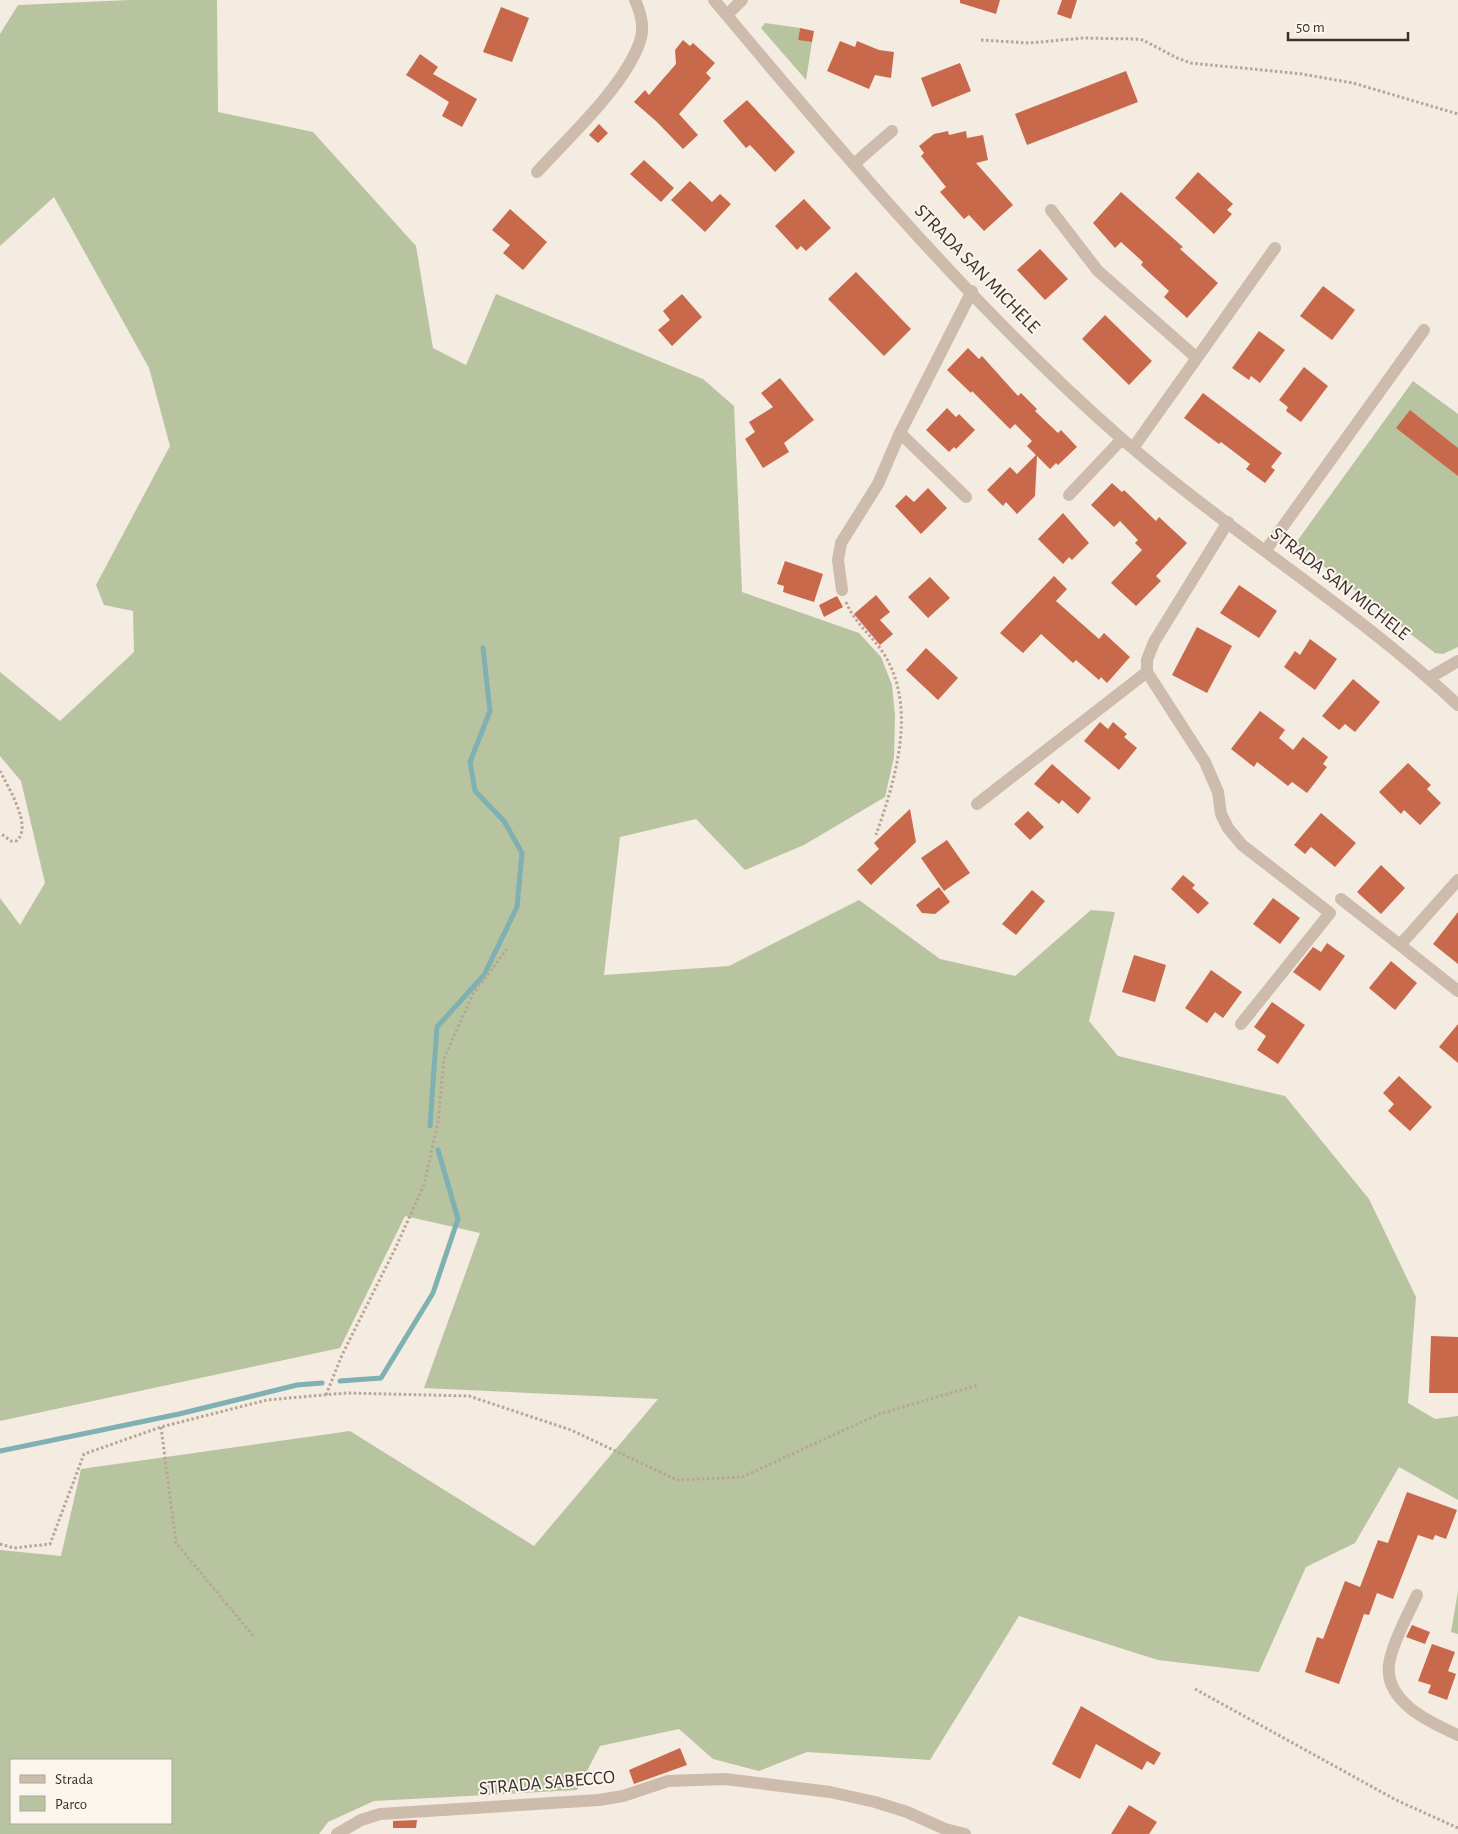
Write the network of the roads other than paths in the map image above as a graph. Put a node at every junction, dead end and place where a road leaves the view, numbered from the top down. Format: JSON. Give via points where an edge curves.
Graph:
{"nodes":[{"id":1,"x":635,"y":0,"type":"edge"},
{"id":2,"x":714,"y":0,"type":"edge"},
{"id":3,"x":742,"y":0,"type":"edge"},
{"id":4,"x":727,"y":15,"type":"junction"},
{"id":5,"x":892,"y":131,"type":"dead end"},
{"id":6,"x":854,"y":164,"type":"junction"},
{"id":7,"x":537,"y":172,"type":"dead end"},
{"id":8,"x":1051,"y":210,"type":"dead end"},
{"id":9,"x":1275,"y":248,"type":"dead end"},
{"id":10,"x":972,"y":291,"type":"junction"},
{"id":11,"x":1424,"y":330,"type":"dead end"},
{"id":12,"x":1197,"y":358,"type":"junction"},
{"id":13,"x":900,"y":433,"type":"junction"},
{"id":14,"x":1122,"y":439,"type":"junction"},
{"id":15,"x":1133,"y":448,"type":"junction"},
{"id":16,"x":1069,"y":495,"type":"dead end"},
{"id":17,"x":966,"y":497,"type":"dead end"},
{"id":18,"x":1228,"y":522,"type":"junction"},
{"id":19,"x":1266,"y":550,"type":"junction"},
{"id":20,"x":842,"y":590,"type":"road end"},
{"id":21,"x":1458,"y":661,"type":"edge"},
{"id":22,"x":1147,"y":672,"type":"junction"},
{"id":23,"x":1429,"y":678,"type":"junction"},
{"id":24,"x":1458,"y":705,"type":"edge"},
{"id":25,"x":977,"y":804,"type":"dead end"},
{"id":26,"x":1458,"y":880,"type":"edge"},
{"id":27,"x":1341,"y":899,"type":"dead end"},
{"id":28,"x":1400,"y":945,"type":"junction"},
{"id":29,"x":1458,"y":991,"type":"edge"},
{"id":30,"x":1241,"y":1024,"type":"dead end"},
{"id":31,"x":1416,"y":1595,"type":"dead end"},
{"id":32,"x":1458,"y":1735,"type":"edge"},
{"id":33,"x":337,"y":1834,"type":"edge"},
{"id":34,"x":965,"y":1834,"type":"edge"}],
"edges":[{"from":1,"to":7,"type":"street","via":[[642,22],[634,54],[613,88]]},
{"from":2,"to":4,"type":"street","name":"STRADA SAN MICHELE"},
{"from":3,"to":4,"type":"street"},
{"from":4,"to":6,"type":"street","name":"STRADA SAN MICHELE"},
{"from":5,"to":6,"type":"street"},
{"from":6,"to":10,"type":"street","name":"STRADA SAN MICHELE"},
{"from":8,"to":12,"type":"street","via":[[1098,271]]},
{"from":9,"to":12,"type":"street"},
{"from":10,"to":13,"type":"street"},
{"from":10,"to":14,"type":"street","name":"STRADA SAN MICHELE"},
{"from":11,"to":19,"type":"street"},
{"from":12,"to":15,"type":"street"},
{"from":13,"to":17,"type":"street"},
{"from":13,"to":20,"type":"street","via":[[878,484],[841,543],[838,560]]},
{"from":14,"to":15,"type":"street","name":"STRADA SAN MICHELE"},
{"from":14,"to":16,"type":"street"},
{"from":15,"to":18,"type":"street","name":"STRADA SAN MICHELE"},
{"from":18,"to":19,"type":"street","name":"STRADA SAN MICHELE"},
{"from":18,"to":22,"type":"street","via":[[1154,642],[1147,660]]},
{"from":19,"to":23,"type":"street","name":"STRADA SAN MICHELE","via":[[1361,621]]},
{"from":21,"to":23,"type":"street"},
{"from":22,"to":25,"type":"street"},
{"from":22,"to":30,"type":"street","via":[[1205,762],[1228,828],[1242,845],[1330,912]]},
{"from":23,"to":24,"type":"street","name":"STRADA SAN MICHELE"},
{"from":26,"to":28,"type":"street"},
{"from":27,"to":28,"type":"street"},
{"from":28,"to":29,"type":"street"},
{"from":31,"to":32,"type":"street","via":[[1389,1659],[1389,1673],[1395,1690],[1408,1707]]},
{"from":33,"to":34,"type":"street","name":"STRADA SABECCO","via":[[361,1820],[380,1814],[599,1800],[623,1796],[668,1781],[698,1778],[830,1792],[907,1812]]}]}
